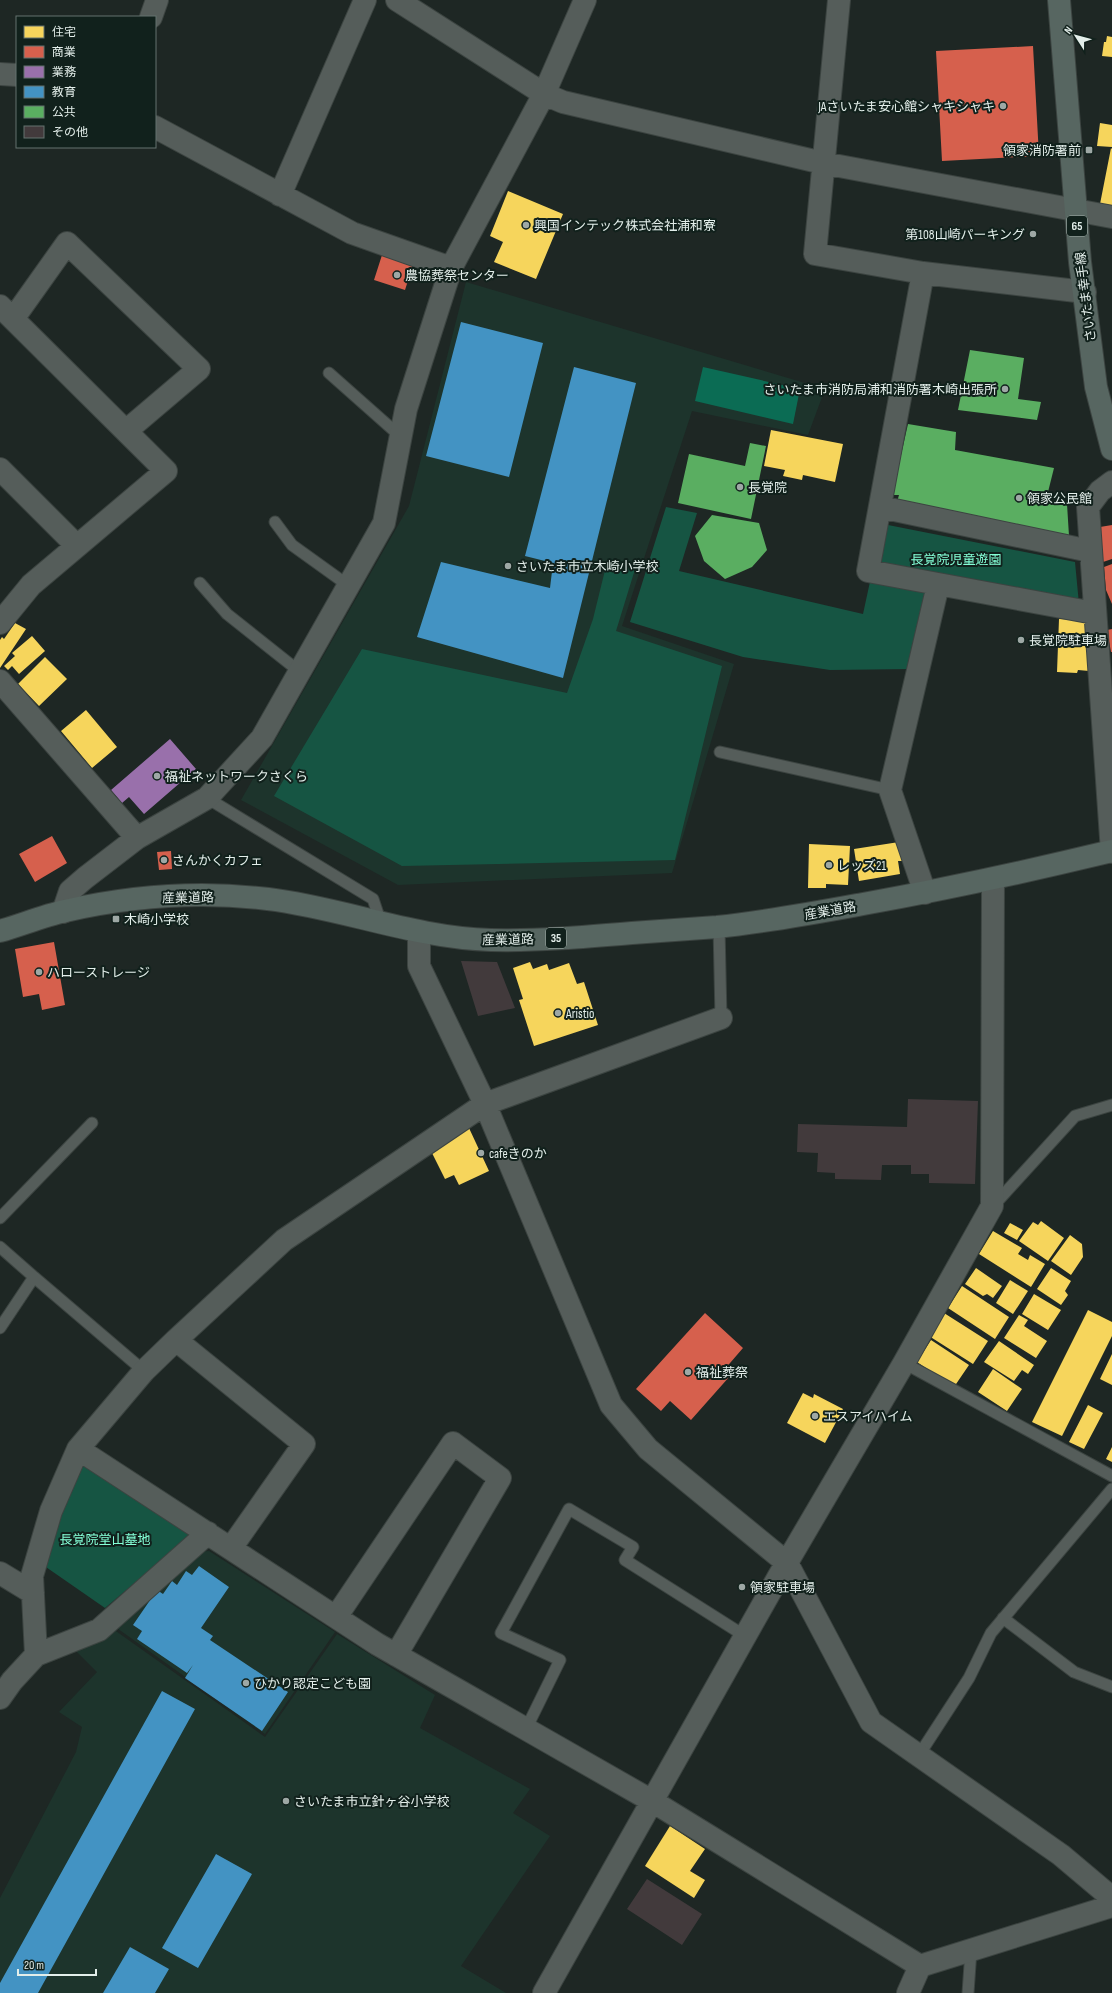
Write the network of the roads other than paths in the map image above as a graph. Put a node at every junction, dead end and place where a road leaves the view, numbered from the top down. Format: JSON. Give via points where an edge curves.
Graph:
{"nodes":[{"id":1,"x":157,"y":0,"type":"edge"},
{"id":2,"x":365,"y":0,"type":"edge"},
{"id":3,"x":397,"y":0,"type":"edge"},
{"id":4,"x":585,"y":0,"type":"edge"},
{"id":5,"x":839,"y":0,"type":"edge"},
{"id":6,"x":1058,"y":0,"type":"edge"},
{"id":7,"x":151,"y":16,"type":"edge"},
{"id":8,"x":0,"y":74,"type":"edge"},
{"id":9,"x":16,"y":75,"type":"edge"},
{"id":10,"x":544,"y":94,"type":"junction"},
{"id":11,"x":156,"y":128,"type":"edge"},
{"id":12,"x":823,"y":163,"type":"junction"},
{"id":13,"x":280,"y":195,"type":"junction"},
{"id":14,"x":1075,"y":210,"type":"junction"},
{"id":15,"x":1112,"y":217,"type":"edge"},
{"id":16,"x":451,"y":268,"type":"junction"},
{"id":17,"x":924,"y":273,"type":"junction"},
{"id":18,"x":1085,"y":292,"type":"junction"},
{"id":19,"x":6,"y":312,"type":"edge"},
{"id":20,"x":329,"y":373,"type":"dead end"},
{"id":21,"x":126,"y":432,"type":"junction"},
{"id":22,"x":400,"y":436,"type":"junction"},
{"id":23,"x":1112,"y":449,"type":"edge"},
{"id":24,"x":0,"y":469,"type":"edge"},
{"id":25,"x":1112,"y":482,"type":"edge"},
{"id":26,"x":880,"y":507,"type":"junction"},
{"id":27,"x":275,"y":522,"type":"dead end"},
{"id":28,"x":77,"y":546,"type":"junction"},
{"id":29,"x":1090,"y":551,"type":"junction"},
{"id":30,"x":200,"y":583,"type":"dead end"},
{"id":31,"x":938,"y":585,"type":"junction"},
{"id":32,"x":349,"y":586,"type":"junction"},
{"id":33,"x":1094,"y":613,"type":"junction"},
{"id":34,"x":0,"y":623,"type":"edge"},
{"id":35,"x":300,"y":672,"type":"junction"},
{"id":36,"x":0,"y":681,"type":"edge"},
{"id":37,"x":720,"y":752,"type":"dead end"},
{"id":38,"x":890,"y":790,"type":"junction"},
{"id":39,"x":207,"y":798,"type":"junction"},
{"id":40,"x":137,"y":838,"type":"junction"},
{"id":41,"x":1112,"y":851,"type":"edge"},
{"id":42,"x":993,"y":880,"type":"junction"},
{"id":43,"x":925,"y":893,"type":"junction"},
{"id":44,"x":63,"y":912,"type":"junction"},
{"id":45,"x":381,"y":923,"type":"junction"},
{"id":46,"x":719,"y":927,"type":"junction"},
{"id":47,"x":0,"y":931,"type":"edge"},
{"id":48,"x":419,"y":932,"type":"junction"},
{"id":49,"x":721,"y":1018,"type":"joint"},
{"id":50,"x":485,"y":1104,"type":"junction"},
{"id":51,"x":1112,"y":1105,"type":"edge"},
{"id":52,"x":92,"y":1124,"type":"dead end"},
{"id":53,"x":992,"y":1206,"type":"junction"},
{"id":54,"x":0,"y":1218,"type":"edge"},
{"id":55,"x":0,"y":1247,"type":"edge"},
{"id":56,"x":34,"y":1278,"type":"junction"},
{"id":57,"x":0,"y":1328,"type":"edge"},
{"id":58,"x":176,"y":1340,"type":"junction"},
{"id":59,"x":904,"y":1363,"type":"junction"},
{"id":60,"x":144,"y":1371,"type":"junction"},
{"id":61,"x":78,"y":1449,"type":"junction"},
{"id":62,"x":1112,"y":1476,"type":"edge"},
{"id":63,"x":1112,"y":1489,"type":"edge"},
{"id":64,"x":208,"y":1533,"type":"junction"},
{"id":65,"x":231,"y":1548,"type":"junction"},
{"id":66,"x":787,"y":1563,"type":"junction"},
{"id":67,"x":0,"y":1573,"type":"edge"},
{"id":68,"x":32,"y":1593,"type":"junction"},
{"id":69,"x":336,"y":1617,"type":"junction"},
{"id":70,"x":1003,"y":1618,"type":"junction"},
{"id":71,"x":745,"y":1636,"type":"junction"},
{"id":72,"x":36,"y":1655,"type":"junction"},
{"id":73,"x":396,"y":1655,"type":"junction"},
{"id":74,"x":4,"y":1684,"type":"edge"},
{"id":75,"x":1112,"y":1687,"type":"edge"},
{"id":76,"x":526,"y":1729,"type":"junction"},
{"id":77,"x":919,"y":1755,"type":"junction"},
{"id":78,"x":652,"y":1801,"type":"junction"},
{"id":79,"x":1112,"y":1898,"type":"edge"},
{"id":80,"x":1112,"y":1906,"type":"edge"},
{"id":81,"x":971,"y":1950,"type":"junction"},
{"id":82,"x":920,"y":1966,"type":"junction"},
{"id":83,"x":544,"y":1993,"type":"edge"},
{"id":84,"x":908,"y":1993,"type":"edge"},
{"id":85,"x":968,"y":1993,"type":"edge"}],
"edges":[{"from":1,"to":7,"type":"street"},
{"from":2,"to":13,"type":"street"},
{"from":3,"to":10,"type":"street"},
{"from":4,"to":10,"type":"street"},
{"from":5,"to":12,"type":"street"},
{"from":6,"to":14,"type":"main road","name":"さいたま幸手線","number":"65"},
{"from":8,"to":9,"type":"street"},
{"from":10,"to":12,"type":"street","via":[[563,102]]},
{"from":10,"to":16,"type":"street"},
{"from":11,"to":13,"type":"street"},
{"from":12,"to":14,"type":"street"},
{"from":12,"to":17,"type":"street","via":[[815,254]]},
{"from":13,"to":16,"type":"street","via":[[352,233]]},
{"from":14,"to":15,"type":"street"},
{"from":14,"to":18,"type":"main road","name":"さいたま幸手線","number":"65"},
{"from":16,"to":22,"type":"street","via":[[406,409]]},
{"from":17,"to":18,"type":"street"},
{"from":17,"to":26,"type":"street"},
{"from":18,"to":23,"type":"main road","name":"さいたま幸手線","number":"65","via":[[1096,387]]},
{"from":19,"to":21,"type":"street"},
{"from":19,"to":21,"type":"street","via":[[67,243],[200,369]]},
{"from":20,"to":22,"type":"lane"},
{"from":21,"to":28,"type":"street","via":[[166,471]]},
{"from":22,"to":32,"type":"street","via":[[384,523]]},
{"from":24,"to":28,"type":"street"},
{"from":25,"to":29,"type":"street","via":[[1100,491],[1088,507]]},
{"from":26,"to":29,"type":"street"},
{"from":26,"to":31,"type":"street","via":[[868,571]]},
{"from":27,"to":32,"type":"lane","via":[[292,545]]},
{"from":28,"to":34,"type":"street","via":[[31,585]]},
{"from":29,"to":33,"type":"street"},
{"from":30,"to":35,"type":"lane","via":[[227,614]]},
{"from":31,"to":33,"type":"street"},
{"from":31,"to":38,"type":"street"},
{"from":32,"to":35,"type":"street"},
{"from":33,"to":41,"type":"street"},
{"from":35,"to":39,"type":"street","via":[[262,738]]},
{"from":36,"to":40,"type":"street"},
{"from":37,"to":38,"type":"lane"},
{"from":38,"to":43,"type":"street"},
{"from":39,"to":40,"type":"street"},
{"from":39,"to":45,"type":"lane","via":[[373,899]]},
{"from":40,"to":44,"type":"street","via":[[70,891]]},
{"from":41,"to":42,"type":"main road","name":"産業道路","number":"35"},
{"from":42,"to":43,"type":"main road","name":"産業道路","number":"35"},
{"from":42,"to":53,"type":"street"},
{"from":43,"to":46,"type":"main road","name":"産業道路","number":"35","via":[[798,916]]},
{"from":44,"to":45,"type":"main road","name":"産業道路","number":"35","via":[[112,902],[214,896],[268,899]]},
{"from":44,"to":47,"type":"main road","name":"産業道路","number":"35"},
{"from":45,"to":48,"type":"main road","name":"産業道路","number":"35"},
{"from":46,"to":48,"type":"main road","name":"産業道路","number":"35","via":[[583,937],[493,940],[459,939]]},
{"from":46,"to":49,"type":"lane"},
{"from":48,"to":50,"type":"street","via":[[419,966]]},
{"from":49,"to":50,"type":"street"},
{"from":50,"to":58,"type":"street","via":[[284,1240]]},
{"from":50,"to":66,"type":"street","via":[[611,1405],[648,1449]]},
{"from":51,"to":53,"type":"lane","via":[[1075,1116]]},
{"from":52,"to":54,"type":"lane"},
{"from":53,"to":59,"type":"street"},
{"from":55,"to":56,"type":"lane"},
{"from":56,"to":57,"type":"lane"},
{"from":56,"to":60,"type":"lane"},
{"from":58,"to":60,"type":"street"},
{"from":58,"to":65,"type":"street","via":[[304,1444]]},
{"from":59,"to":62,"type":"lane"},
{"from":59,"to":66,"type":"street"},
{"from":60,"to":61,"type":"street"},
{"from":61,"to":64,"type":"street"},
{"from":61,"to":68,"type":"street","via":[[51,1511],[32,1576]]},
{"from":63,"to":70,"type":"lane"},
{"from":64,"to":65,"type":"street"},
{"from":64,"to":72,"type":"street","via":[[99,1630]]},
{"from":65,"to":69,"type":"street"},
{"from":66,"to":71,"type":"street"},
{"from":66,"to":77,"type":"street","via":[[870,1722]]},
{"from":67,"to":68,"type":"street"},
{"from":68,"to":72,"type":"street"},
{"from":69,"to":73,"type":"street"},
{"from":69,"to":73,"type":"street","via":[[452,1443],[500,1478]]},
{"from":70,"to":75,"type":"lane","via":[[1074,1672]]},
{"from":70,"to":77,"type":"lane","via":[[991,1633],[969,1678]]},
{"from":71,"to":76,"type":"lane","via":[[625,1560],[634,1546],[569,1509],[501,1633],[560,1660]]},
{"from":71,"to":78,"type":"street"},
{"from":72,"to":74,"type":"street"},
{"from":73,"to":76,"type":"street"},
{"from":76,"to":78,"type":"street"},
{"from":77,"to":79,"type":"street","via":[[1061,1856]]},
{"from":78,"to":82,"type":"street"},
{"from":78,"to":83,"type":"street"},
{"from":80,"to":81,"type":"street"},
{"from":81,"to":82,"type":"street"},
{"from":81,"to":85,"type":"lane"},
{"from":82,"to":84,"type":"street"}]}
